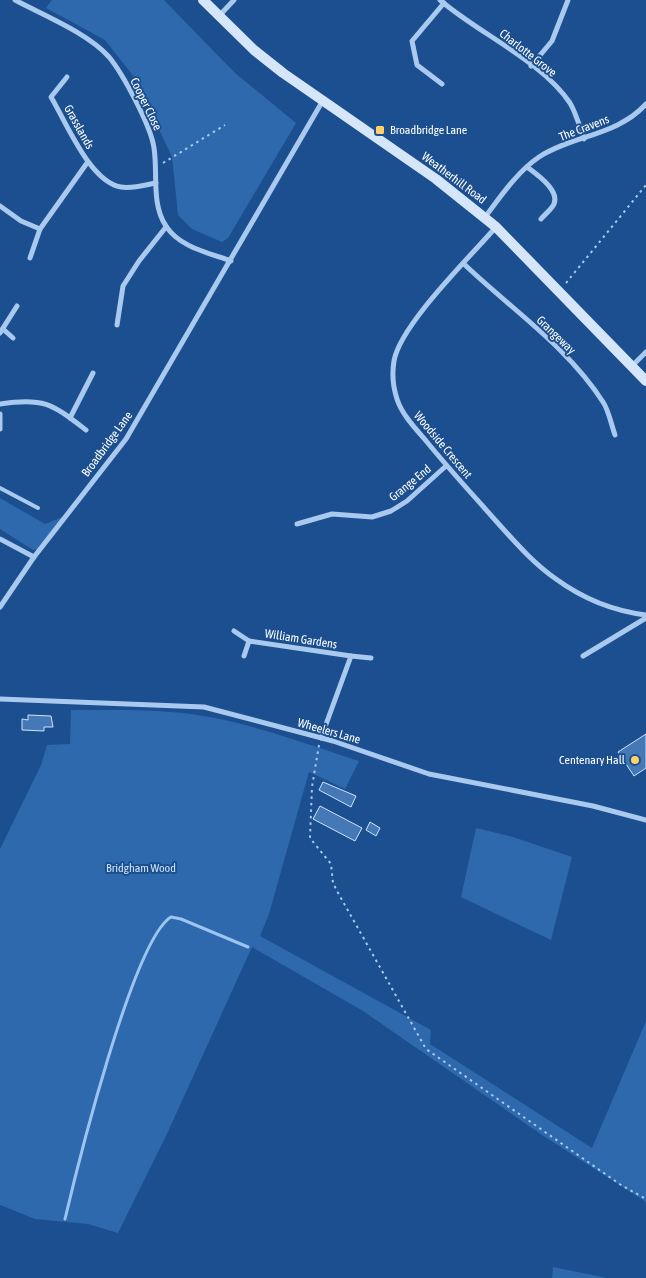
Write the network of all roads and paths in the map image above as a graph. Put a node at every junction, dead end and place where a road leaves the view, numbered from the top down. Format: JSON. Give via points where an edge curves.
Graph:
{"nodes":[{"id":1,"x":15,"y":0,"type":"edge"},
{"id":2,"x":203,"y":0,"type":"edge"},
{"id":3,"x":234,"y":0,"type":"edge"},
{"id":4,"x":568,"y":0,"type":"edge"},
{"id":5,"x":442,"y":2,"type":"edge"},
{"id":6,"x":219,"y":16,"type":"junction"},
{"id":7,"x":531,"y":66,"type":"junction"},
{"id":8,"x":67,"y":77,"type":"dead end"},
{"id":9,"x":442,"y":84,"type":"dead end"},
{"id":10,"x":322,"y":102,"type":"junction"},
{"id":11,"x":646,"y":104,"type":"edge"},
{"id":12,"x":225,"y":125,"type":"dead end"},
{"id":13,"x":584,"y":139,"type":"junction"},
{"id":14,"x":88,"y":163,"type":"junction"},
{"id":15,"x":156,"y":167,"type":"junction"},
{"id":16,"x":527,"y":167,"type":"junction"},
{"id":17,"x":156,"y":183,"type":"junction"},
{"id":18,"x":646,"y":185,"type":"edge"},
{"id":19,"x":0,"y":206,"type":"edge"},
{"id":20,"x":485,"y":217,"type":"junction"},
{"id":21,"x":541,"y":219,"type":"dead end"},
{"id":22,"x":166,"y":226,"type":"junction"},
{"id":23,"x":496,"y":227,"type":"junction"},
{"id":24,"x":40,"y":229,"type":"junction"},
{"id":25,"x":30,"y":258,"type":"dead end"},
{"id":26,"x":231,"y":261,"type":"junction"},
{"id":27,"x":464,"y":264,"type":"junction"},
{"id":28,"x":559,"y":290,"type":"junction"},
{"id":29,"x":17,"y":306,"type":"dead end"},
{"id":30,"x":117,"y":325,"type":"dead end"},
{"id":31,"x":1,"y":331,"type":"edge"},
{"id":32,"x":13,"y":338,"type":"dead end"},
{"id":33,"x":646,"y":352,"type":"edge"},
{"id":34,"x":632,"y":366,"type":"junction"},
{"id":35,"x":93,"y":373,"type":"dead end"},
{"id":36,"x":646,"y":381,"type":"edge"},
{"id":37,"x":0,"y":404,"type":"edge"},
{"id":38,"x":0,"y":414,"type":"edge"},
{"id":39,"x":70,"y":418,"type":"junction"},
{"id":40,"x":0,"y":429,"type":"edge"},
{"id":41,"x":86,"y":430,"type":"dead end"},
{"id":42,"x":615,"y":435,"type":"dead end"},
{"id":43,"x":446,"y":466,"type":"junction"},
{"id":44,"x":0,"y":488,"type":"edge"},
{"id":45,"x":38,"y":508,"type":"dead end"},
{"id":46,"x":297,"y":524,"type":"dead end"},
{"id":47,"x":0,"y":539,"type":"edge"},
{"id":48,"x":34,"y":557,"type":"junction"},
{"id":49,"x":0,"y":607,"type":"edge"},
{"id":50,"x":646,"y":616,"type":"edge"},
{"id":51,"x":234,"y":631,"type":"dead end"},
{"id":52,"x":249,"y":641,"type":"junction"},
{"id":53,"x":244,"y":656,"type":"dead end"},
{"id":54,"x":351,"y":656,"type":"junction"},
{"id":55,"x":583,"y":656,"type":"dead end"},
{"id":56,"x":371,"y":658,"type":"dead end"},
{"id":57,"x":0,"y":699,"type":"edge"},
{"id":58,"x":321,"y":738,"type":"junction"},
{"id":59,"x":646,"y":820,"type":"edge"},
{"id":60,"x":646,"y":1199,"type":"edge"}],
"edges":[{"from":1,"to":15,"type":"street","name":"Cooper Close","via":[[88,40],[108,57],[150,132]]},
{"from":2,"to":6,"type":"street","name":"Weatherhill Road"},
{"from":3,"to":6,"type":"street"},
{"from":4,"to":7,"type":"street","via":[[552,41]]},
{"from":5,"to":7,"type":"street","name":"Charlotte Grove"},
{"from":5,"to":9,"type":"street","via":[[412,41],[417,64]]},
{"from":6,"to":10,"type":"street","name":"Weatherhill Road","via":[[254,50]]},
{"from":7,"to":13,"type":"street","name":"Charlotte Grove","via":[[570,104]]},
{"from":8,"to":14,"type":"street","name":"Grasslands","via":[[50,97]]},
{"from":10,"to":20,"type":"street","name":"Weatherhill Road","via":[[436,179]]},
{"from":10,"to":26,"type":"street","name":"Broadbridge Lane"},
{"from":11,"to":13,"type":"street","name":"The Cravens","via":[[622,123]]},
{"from":12,"to":15,"type":"path"},
{"from":13,"to":16,"type":"street","name":"The Cravens","via":[[541,157]]},
{"from":14,"to":17,"type":"street","name":"Grasslands","via":[[99,177],[119,187]]},
{"from":14,"to":24,"type":"street","name":"Grasslands"},
{"from":15,"to":17,"type":"street","name":"Cooper Close"},
{"from":16,"to":20,"type":"street","name":"The Cravens"},
{"from":16,"to":21,"type":"street","via":[[551,188],[555,196],[554,204]]},
{"from":17,"to":22,"type":"street","name":"Cooper Close","via":[[160,214]]},
{"from":18,"to":28,"type":"path"},
{"from":19,"to":24,"type":"street","via":[[21,221]]},
{"from":20,"to":23,"type":"street","name":"Weatherhill Road"},
{"from":22,"to":26,"type":"street","name":"Cooper Close","via":[[182,242]]},
{"from":22,"to":30,"type":"street","via":[[123,286]]},
{"from":23,"to":27,"type":"street","name":"Woodside Crescent"},
{"from":23,"to":28,"type":"street","name":"Weatherhill Road"},
{"from":24,"to":25,"type":"street","name":"Grasslands"},
{"from":26,"to":48,"type":"street","name":"Broadbridge Lane","via":[[126,439]]},
{"from":27,"to":42,"type":"street","name":"Grangeway","via":[[580,373],[604,404]]},
{"from":27,"to":43,"type":"street","name":"Woodside Crescent","via":[[418,315],[394,360],[393,381],[397,399],[406,417]]},
{"from":28,"to":34,"type":"street","name":"Weatherhill Road"},
{"from":29,"to":31,"type":"street"},
{"from":31,"to":32,"type":"street"},
{"from":33,"to":34,"type":"street"},
{"from":34,"to":36,"type":"street","name":"Weatherhill Road"},
{"from":35,"to":39,"type":"street"},
{"from":37,"to":39,"type":"street","via":[[27,400],[45,402]]},
{"from":38,"to":40,"type":"street"},
{"from":39,"to":41,"type":"street"},
{"from":43,"to":46,"type":"street","name":"Grange End","via":[[391,511],[372,517],[332,514]]},
{"from":43,"to":50,"type":"street","name":"Woodside Crescent","via":[[526,554],[556,580],[622,612]]},
{"from":44,"to":45,"type":"lane"},
{"from":47,"to":48,"type":"street"},
{"from":48,"to":49,"type":"street","name":"Broadbridge Lane"},
{"from":50,"to":55,"type":"street","name":"Woodside Crescent"},
{"from":51,"to":52,"type":"street","name":"William Gardens"},
{"from":52,"to":53,"type":"street","name":"William Gardens"},
{"from":52,"to":54,"type":"street","name":"William Gardens"},
{"from":54,"to":56,"type":"street","name":"William Gardens"},
{"from":54,"to":58,"type":"street","name":"William Gardens"},
{"from":57,"to":58,"type":"street","name":"Wheelers Lane","via":[[194,706]]},
{"from":58,"to":59,"type":"street","name":"Wheelers Lane","via":[[438,776],[594,806]]},
{"from":58,"to":60,"type":"path","via":[[314,769],[309,834],[331,864],[337,891],[426,1049]]}]}
